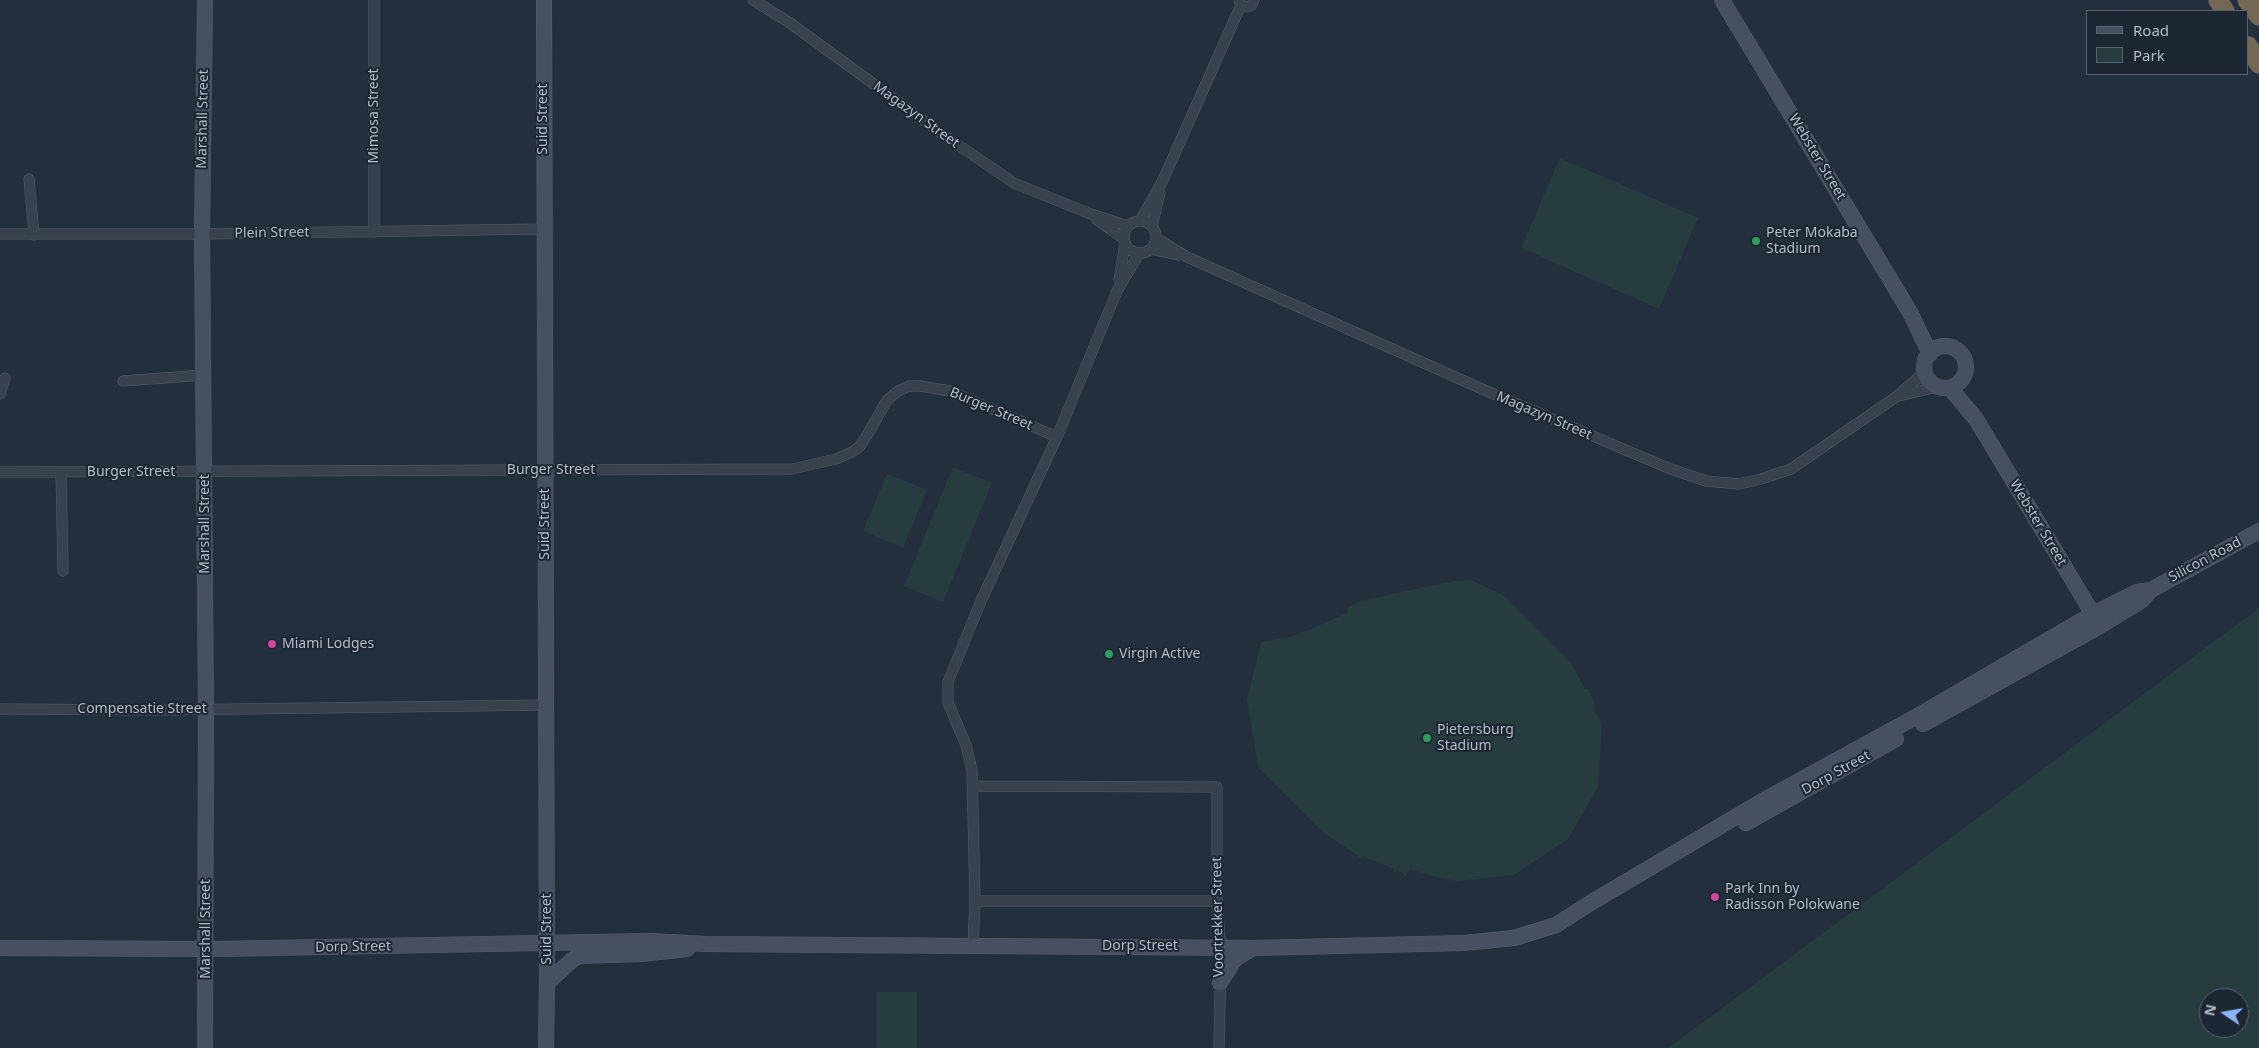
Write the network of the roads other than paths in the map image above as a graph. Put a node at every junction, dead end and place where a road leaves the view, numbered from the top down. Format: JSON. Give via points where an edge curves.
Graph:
{"nodes":[{"id":1,"x":205,"y":0,"type":"edge"},
{"id":2,"x":374,"y":0,"type":"edge"},
{"id":3,"x":544,"y":0,"type":"edge"},
{"id":4,"x":753,"y":0,"type":"edge"},
{"id":5,"x":1722,"y":0,"type":"edge"},
{"id":6,"x":2247,"y":0,"type":"edge"},
{"id":7,"x":1245,"y":3,"type":"edge"},
{"id":8,"x":2259,"y":16,"type":"edge"},
{"id":9,"x":2249,"y":48,"type":"edge"},
{"id":10,"x":2259,"y":64,"type":"edge"},
{"id":11,"x":29,"y":179,"type":"dead end"},
{"id":12,"x":1163,"y":180,"type":"junction"},
{"id":13,"x":1088,"y":213,"type":"junction"},
{"id":14,"x":1140,"y":221,"type":"junction"},
{"id":15,"x":1128,"y":226,"type":"junction"},
{"id":16,"x":1152,"y":226,"type":"junction"},
{"id":17,"x":544,"y":229,"type":"junction"},
{"id":18,"x":374,"y":232,"type":"junction"},
{"id":19,"x":0,"y":234,"type":"edge"},
{"id":20,"x":34,"y":234,"type":"junction"},
{"id":21,"x":202,"y":234,"type":"junction"},
{"id":22,"x":1156,"y":238,"type":"junction"},
{"id":23,"x":1124,"y":241,"type":"junction"},
{"id":24,"x":1151,"y":249,"type":"junction"},
{"id":25,"x":1140,"y":254,"type":"junction"},
{"id":26,"x":1187,"y":257,"type":"junction"},
{"id":27,"x":1116,"y":291,"type":"junction"},
{"id":28,"x":1935,"y":350,"type":"junction"},
{"id":29,"x":1925,"y":372,"type":"junction"},
{"id":30,"x":204,"y":376,"type":"junction"},
{"id":31,"x":5,"y":378,"type":"dead end"},
{"id":32,"x":123,"y":381,"type":"dead end"},
{"id":33,"x":1949,"y":385,"type":"junction"},
{"id":34,"x":0,"y":394,"type":"edge"},
{"id":35,"x":1896,"y":396,"type":"junction"},
{"id":36,"x":1057,"y":437,"type":"junction"},
{"id":37,"x":545,"y":470,"type":"junction"},
{"id":38,"x":204,"y":471,"type":"junction"},
{"id":39,"x":0,"y":472,"type":"edge"},
{"id":40,"x":61,"y":472,"type":"junction"},
{"id":41,"x":2259,"y":531,"type":"edge"},
{"id":42,"x":63,"y":571,"type":"dead end"},
{"id":43,"x":2096,"y":620,"type":"junction"},
{"id":44,"x":546,"y":705,"type":"junction"},
{"id":45,"x":0,"y":709,"type":"edge"},
{"id":46,"x":206,"y":710,"type":"junction"},
{"id":47,"x":973,"y":786,"type":"junction"},
{"id":48,"x":976,"y":901,"type":"junction"},
{"id":49,"x":1217,"y":901,"type":"junction"},
{"id":50,"x":546,"y":943,"type":"junction"},
{"id":51,"x":706,"y":944,"type":"junction"},
{"id":52,"x":973,"y":946,"type":"junction"},
{"id":53,"x":1220,"y":947,"type":"junction"},
{"id":54,"x":0,"y":948,"type":"edge"},
{"id":55,"x":1253,"y":948,"type":"junction"},
{"id":56,"x":206,"y":949,"type":"junction"},
{"id":57,"x":547,"y":983,"type":"junction"},
{"id":58,"x":1220,"y":983,"type":"junction"},
{"id":59,"x":206,"y":1048,"type":"edge"},
{"id":60,"x":546,"y":1048,"type":"edge"},
{"id":61,"x":1219,"y":1048,"type":"edge"}],
"edges":[{"from":1,"to":21,"type":"street","name":"Marshall Street"},
{"from":2,"to":18,"type":"street","name":"Mimosa Street"},
{"from":3,"to":17,"type":"street","name":"Suid Street"},
{"from":4,"to":13,"type":"street","name":"Magazyn Street","via":[[790,23],[990,168],[1014,183]]},
{"from":5,"to":28,"type":"street","name":"Webster Street"},
{"from":6,"to":8,"type":"highway"},
{"from":7,"to":12,"type":"street"},
{"from":9,"to":10,"type":"highway"},
{"from":11,"to":20,"type":"street"},
{"from":12,"to":14,"type":"street"},
{"from":12,"to":16,"type":"street"},
{"from":13,"to":15,"type":"street","name":"Magazyn Street"},
{"from":13,"to":23,"type":"street","name":"Magazyn Street"},
{"from":14,"to":15,"type":"street"},
{"from":14,"to":16,"type":"street"},
{"from":15,"to":23,"type":"street"},
{"from":16,"to":22,"type":"street"},
{"from":17,"to":18,"type":"street","name":"Plein Street"},
{"from":17,"to":37,"type":"street","name":"Suid Street"},
{"from":18,"to":21,"type":"street","name":"Plein Street"},
{"from":19,"to":20,"type":"street","name":"Plein Street"},
{"from":20,"to":21,"type":"street","name":"Plein Street"},
{"from":21,"to":30,"type":"street","name":"Marshall Street"},
{"from":22,"to":24,"type":"street"},
{"from":22,"to":26,"type":"street","name":"Magazyn Street"},
{"from":23,"to":25,"type":"street","via":[[1133,252]]},
{"from":23,"to":27,"type":"street"},
{"from":24,"to":25,"type":"street"},
{"from":24,"to":26,"type":"street","name":"Magazyn Street"},
{"from":25,"to":27,"type":"street"},
{"from":26,"to":35,"type":"street","name":"Magazyn Street","via":[[1482,390],[1706,481],[1738,484],[1790,469]]},
{"from":27,"to":36,"type":"street"},
{"from":28,"to":29,"type":"street","via":[[1926,359]]},
{"from":28,"to":33,"type":"street","via":[[1954,348],[1963,356],[1966,369]]},
{"from":29,"to":33,"type":"street","via":[[1932,383]]},
{"from":29,"to":35,"type":"street","name":"Magazyn Street"},
{"from":30,"to":32,"type":"street"},
{"from":30,"to":38,"type":"street","name":"Marshall Street"},
{"from":31,"to":34,"type":"street"},
{"from":33,"to":35,"type":"street","name":"Magazyn Street"},
{"from":33,"to":43,"type":"street","name":"Webster Street","via":[[1976,419]]},
{"from":36,"to":37,"type":"street","name":"Burger Street","via":[[950,391],[909,386],[887,400],[860,446],[845,456],[813,466],[792,469]]},
{"from":36,"to":47,"type":"street","via":[[981,601],[948,682],[948,703],[971,759]]},
{"from":37,"to":38,"type":"street","name":"Burger Street"},
{"from":37,"to":44,"type":"street","name":"Suid Street"},
{"from":38,"to":40,"type":"street","name":"Burger Street"},
{"from":38,"to":46,"type":"street","name":"Marshall Street"},
{"from":39,"to":40,"type":"street","name":"Burger Street"},
{"from":40,"to":42,"type":"street"},
{"from":41,"to":43,"type":"street","name":"Silicon Road","via":[[2150,590],[2136,592]]},
{"from":43,"to":55,"type":"street","name":"Dorp Street","via":[[1923,718],[1766,799],[1556,925],[1514,938],[1484,942]]},
{"from":44,"to":46,"type":"street","name":"Compensatie Street"},
{"from":44,"to":50,"type":"street","name":"Suid Street"},
{"from":45,"to":46,"type":"street","name":"Compensatie Street"},
{"from":46,"to":56,"type":"street","name":"Marshall Street"},
{"from":47,"to":48,"type":"street"},
{"from":47,"to":49,"type":"street","name":"Voortrekker Street","via":[[1217,787]]},
{"from":48,"to":49,"type":"street"},
{"from":48,"to":52,"type":"street"},
{"from":49,"to":53,"type":"street","name":"Voortrekker Street"},
{"from":50,"to":51,"type":"street","name":"Dorp Street","via":[[650,941]]},
{"from":50,"to":56,"type":"street","name":"Dorp Street"},
{"from":50,"to":57,"type":"street","name":"Suid Street"},
{"from":51,"to":52,"type":"street","name":"Dorp Street"},
{"from":51,"to":57,"type":"street","name":"Dorp Street","via":[[669,952],[579,956]]},
{"from":52,"to":53,"type":"street","name":"Dorp Street"},
{"from":53,"to":55,"type":"street","name":"Dorp Street"},
{"from":53,"to":58,"type":"street","name":"Voortrekker Street"},
{"from":54,"to":56,"type":"street","name":"Dorp Street"},
{"from":55,"to":58,"type":"street","via":[[1235,959]]},
{"from":56,"to":59,"type":"street","name":"Marshall Street"},
{"from":57,"to":60,"type":"street","name":"Suid Street"},
{"from":58,"to":61,"type":"street","name":"Voortrekker Street"}]}
